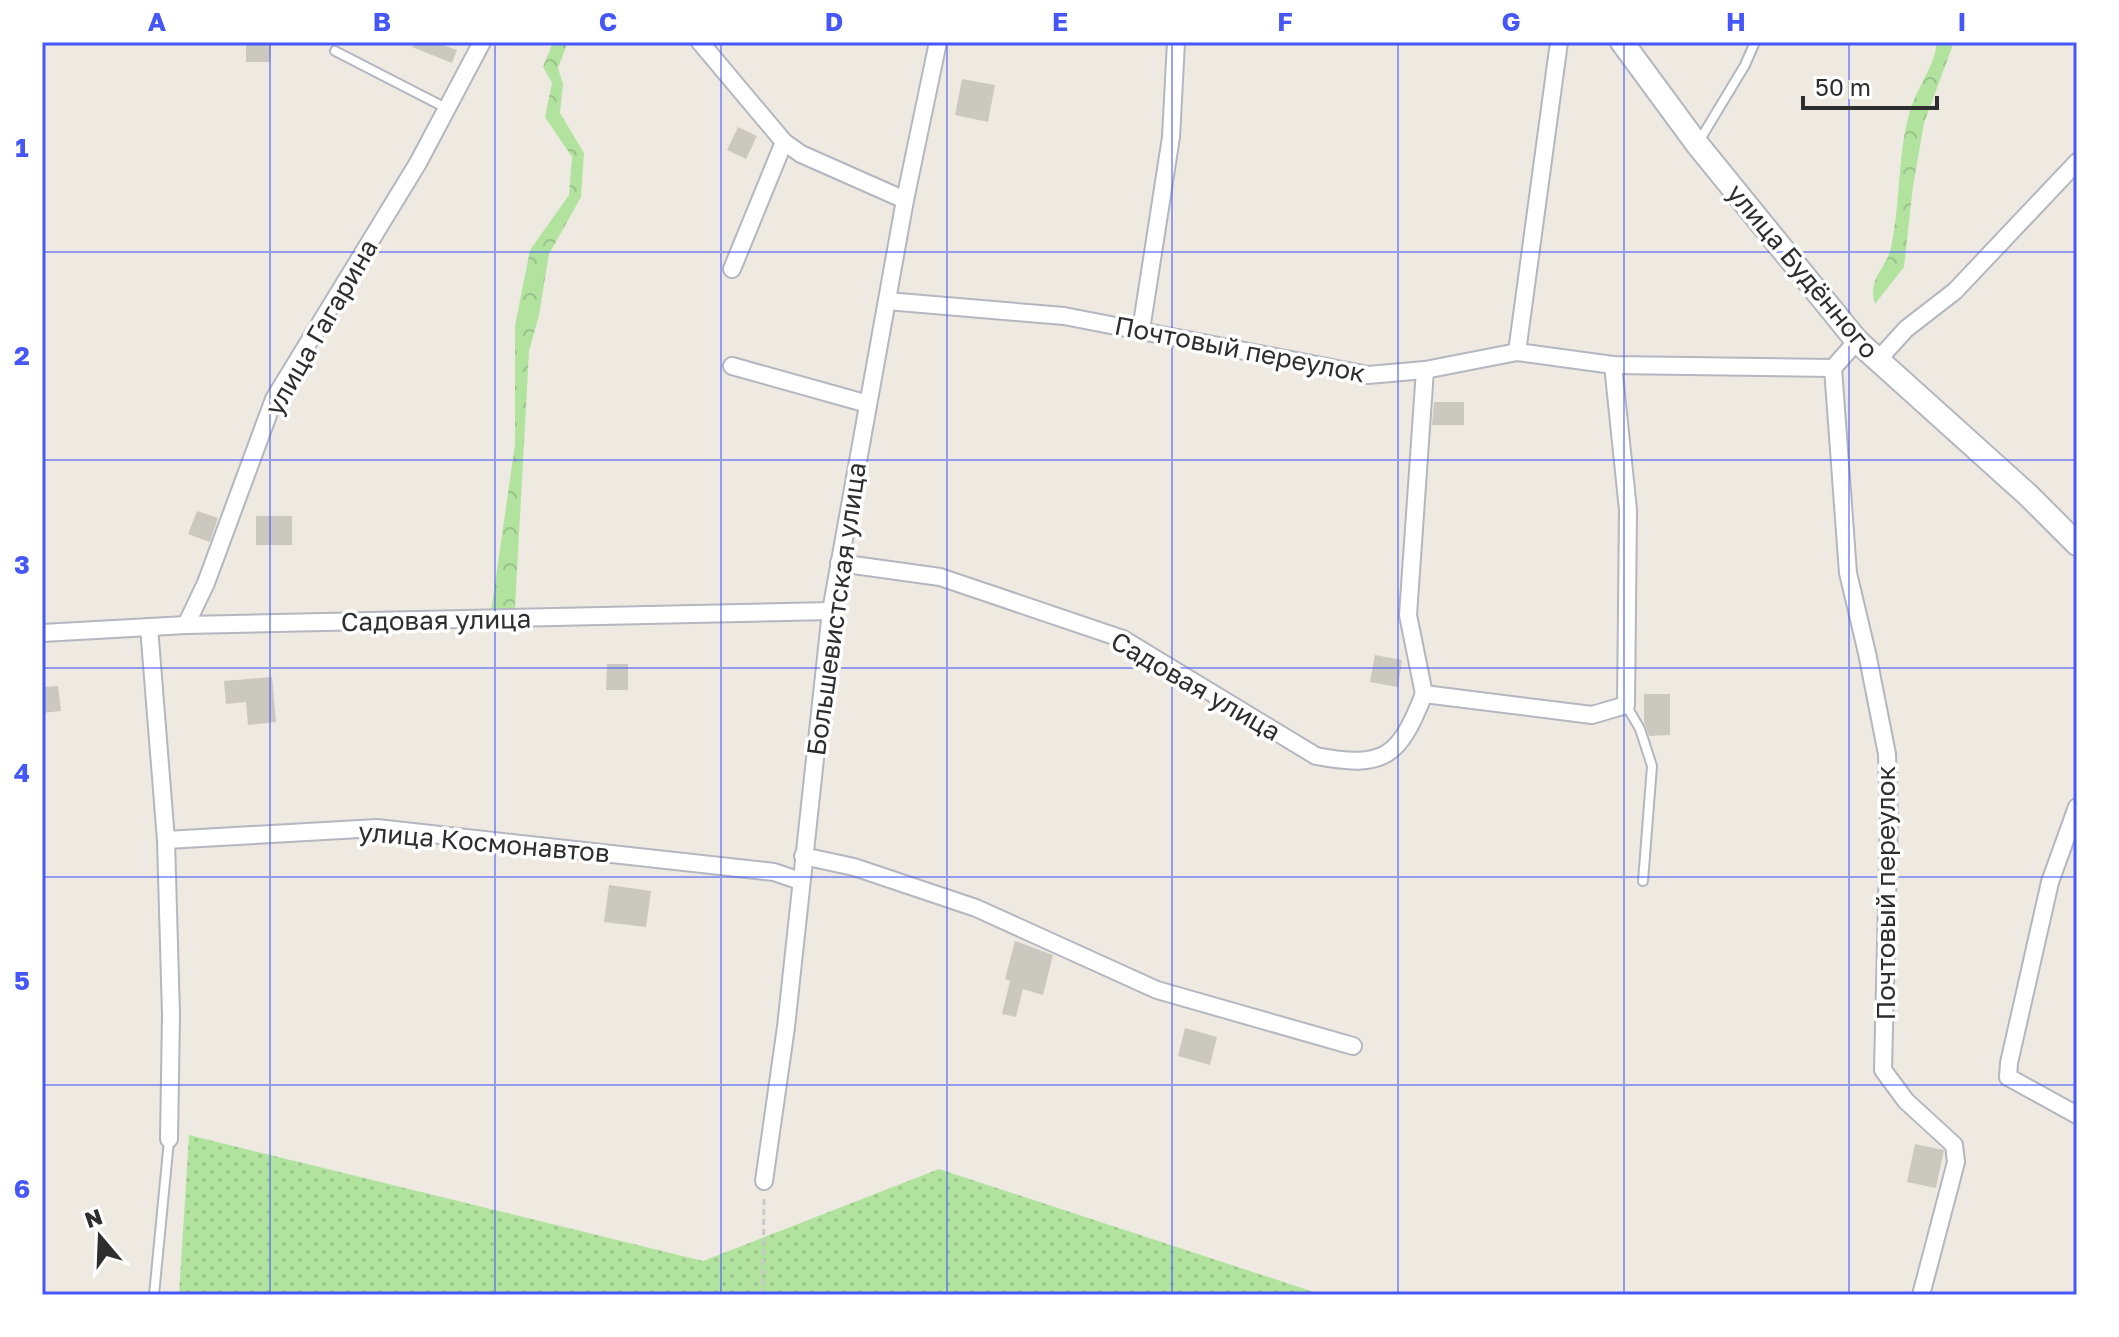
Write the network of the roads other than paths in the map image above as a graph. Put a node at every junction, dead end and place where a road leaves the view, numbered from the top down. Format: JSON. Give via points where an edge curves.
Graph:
{"nodes":[{"id":1,"x":482,"y":42,"type":"edge"},
{"id":2,"x":700,"y":42,"type":"edge"},
{"id":3,"x":938,"y":42,"type":"edge"},
{"id":4,"x":1176,"y":42,"type":"edge"},
{"id":5,"x":1559,"y":42,"type":"edge"},
{"id":6,"x":1622,"y":42,"type":"edge"},
{"id":7,"x":1755,"y":42,"type":"edge"},
{"id":8,"x":335,"y":51,"type":"dead end"},
{"id":9,"x":447,"y":109,"type":"junction"},
{"id":10,"x":784,"y":142,"type":"junction"},
{"id":11,"x":1697,"y":144,"type":"junction"},
{"id":12,"x":2077,"y":162,"type":"edge"},
{"id":13,"x":905,"y":200,"type":"junction"},
{"id":14,"x":732,"y":269,"type":"dead end"},
{"id":15,"x":887,"y":301,"type":"junction"},
{"id":16,"x":1141,"y":330,"type":"junction"},
{"id":17,"x":1857,"y":341,"type":"junction"},
{"id":18,"x":1517,"y":352,"type":"junction"},
{"id":19,"x":1877,"y":361,"type":"junction"},
{"id":20,"x":1613,"y":365,"type":"junction"},
{"id":21,"x":732,"y":366,"type":"dead end"},
{"id":22,"x":1833,"y":368,"type":"junction"},
{"id":23,"x":1425,"y":370,"type":"junction"},
{"id":24,"x":868,"y":404,"type":"junction"},
{"id":25,"x":2077,"y":544,"type":"edge"},
{"id":26,"x":839,"y":563,"type":"junction"},
{"id":27,"x":831,"y":611,"type":"junction"},
{"id":28,"x":186,"y":625,"type":"junction"},
{"id":29,"x":149,"y":627,"type":"junction"},
{"id":30,"x":42,"y":633,"type":"edge"},
{"id":31,"x":1424,"y":694,"type":"junction"},
{"id":32,"x":1626,"y":705,"type":"junction"},
{"id":33,"x":2077,"y":807,"type":"edge"},
{"id":34,"x":166,"y":840,"type":"junction"},
{"id":35,"x":803,"y":856,"type":"junction"},
{"id":36,"x":800,"y":881,"type":"junction"},
{"id":37,"x":1643,"y":881,"type":"dead end"},
{"id":38,"x":1353,"y":1046,"type":"dead end"},
{"id":39,"x":2077,"y":1115,"type":"edge"},
{"id":40,"x":169,"y":1139,"type":"joint"},
{"id":41,"x":764,"y":1181,"type":"road end"},
{"id":42,"x":154,"y":1295,"type":"edge"},
{"id":43,"x":1921,"y":1295,"type":"edge"}],
"edges":[{"from":1,"to":9,"type":"street","name":"улица Гагарина"},
{"from":2,"to":10,"type":"street"},
{"from":3,"to":13,"type":"street","name":"Большевистская улица"},
{"from":4,"to":16,"type":"street","via":[[1171,137]]},
{"from":5,"to":18,"type":"street"},
{"from":6,"to":11,"type":"main road","name":"улица Будённого"},
{"from":7,"to":11,"type":"lane"},
{"from":8,"to":9,"type":"lane"},
{"from":9,"to":28,"type":"street","name":"улица Гагарина","via":[[274,399]]},
{"from":10,"to":13,"type":"street"},
{"from":10,"to":14,"type":"street"},
{"from":11,"to":17,"type":"main road","name":"улица Будённого"},
{"from":12,"to":19,"type":"street","via":[[1955,291],[1906,329]]},
{"from":13,"to":15,"type":"street","name":"Большевистская улица"},
{"from":15,"to":16,"type":"street","name":"Почтовый переулок","via":[[1064,316]]},
{"from":15,"to":24,"type":"street","name":"Большевистская улица"},
{"from":16,"to":23,"type":"street","name":"Почтовый переулок","via":[[1368,375]]},
{"from":17,"to":19,"type":"main road","name":"улица Будённого"},
{"from":17,"to":22,"type":"street"},
{"from":18,"to":20,"type":"street","name":"Почтовый переулок"},
{"from":18,"to":23,"type":"street","name":"Почтовый переулок"},
{"from":19,"to":25,"type":"main road","name":"улица Будённого"},
{"from":20,"to":22,"type":"street","name":"Почтовый переулок"},
{"from":20,"to":32,"type":"street","via":[[1628,510]]},
{"from":21,"to":24,"type":"street"},
{"from":22,"to":43,"type":"street","name":"Почтовый переулок","via":[[1848,573],[1887,754],[1883,1070],[1906,1101],[1954,1145],[1956,1162]]},
{"from":23,"to":31,"type":"street","via":[[1408,615]]},
{"from":24,"to":26,"type":"street","name":"Большевистская улица"},
{"from":26,"to":27,"type":"street","name":"Большевистская улица"},
{"from":26,"to":31,"type":"street","name":"Садовая улица","via":[[940,577],[1123,639],[1316,756],[1350,763],[1397,749]]},
{"from":27,"to":28,"type":"street","name":"Садовая улица"},
{"from":27,"to":35,"type":"street","name":"Большевистская улица"},
{"from":28,"to":29,"type":"street","name":"Садовая улица"},
{"from":29,"to":30,"type":"street","name":"Садовая улица"},
{"from":29,"to":34,"type":"street"},
{"from":31,"to":32,"type":"street","via":[[1592,715]]},
{"from":32,"to":37,"type":"lane","via":[[1652,766]]},
{"from":33,"to":39,"type":"street","via":[[2050,882],[2008,1077]]},
{"from":34,"to":36,"type":"street","name":"улица Космонавтов","via":[[377,828],[774,872]]},
{"from":34,"to":40,"type":"street"},
{"from":35,"to":36,"type":"street","name":"Большевистская улица"},
{"from":35,"to":38,"type":"street","via":[[854,867],[976,908],[1157,990]]},
{"from":36,"to":41,"type":"street","name":"Большевистская улица"},
{"from":40,"to":42,"type":"lane"}]}
